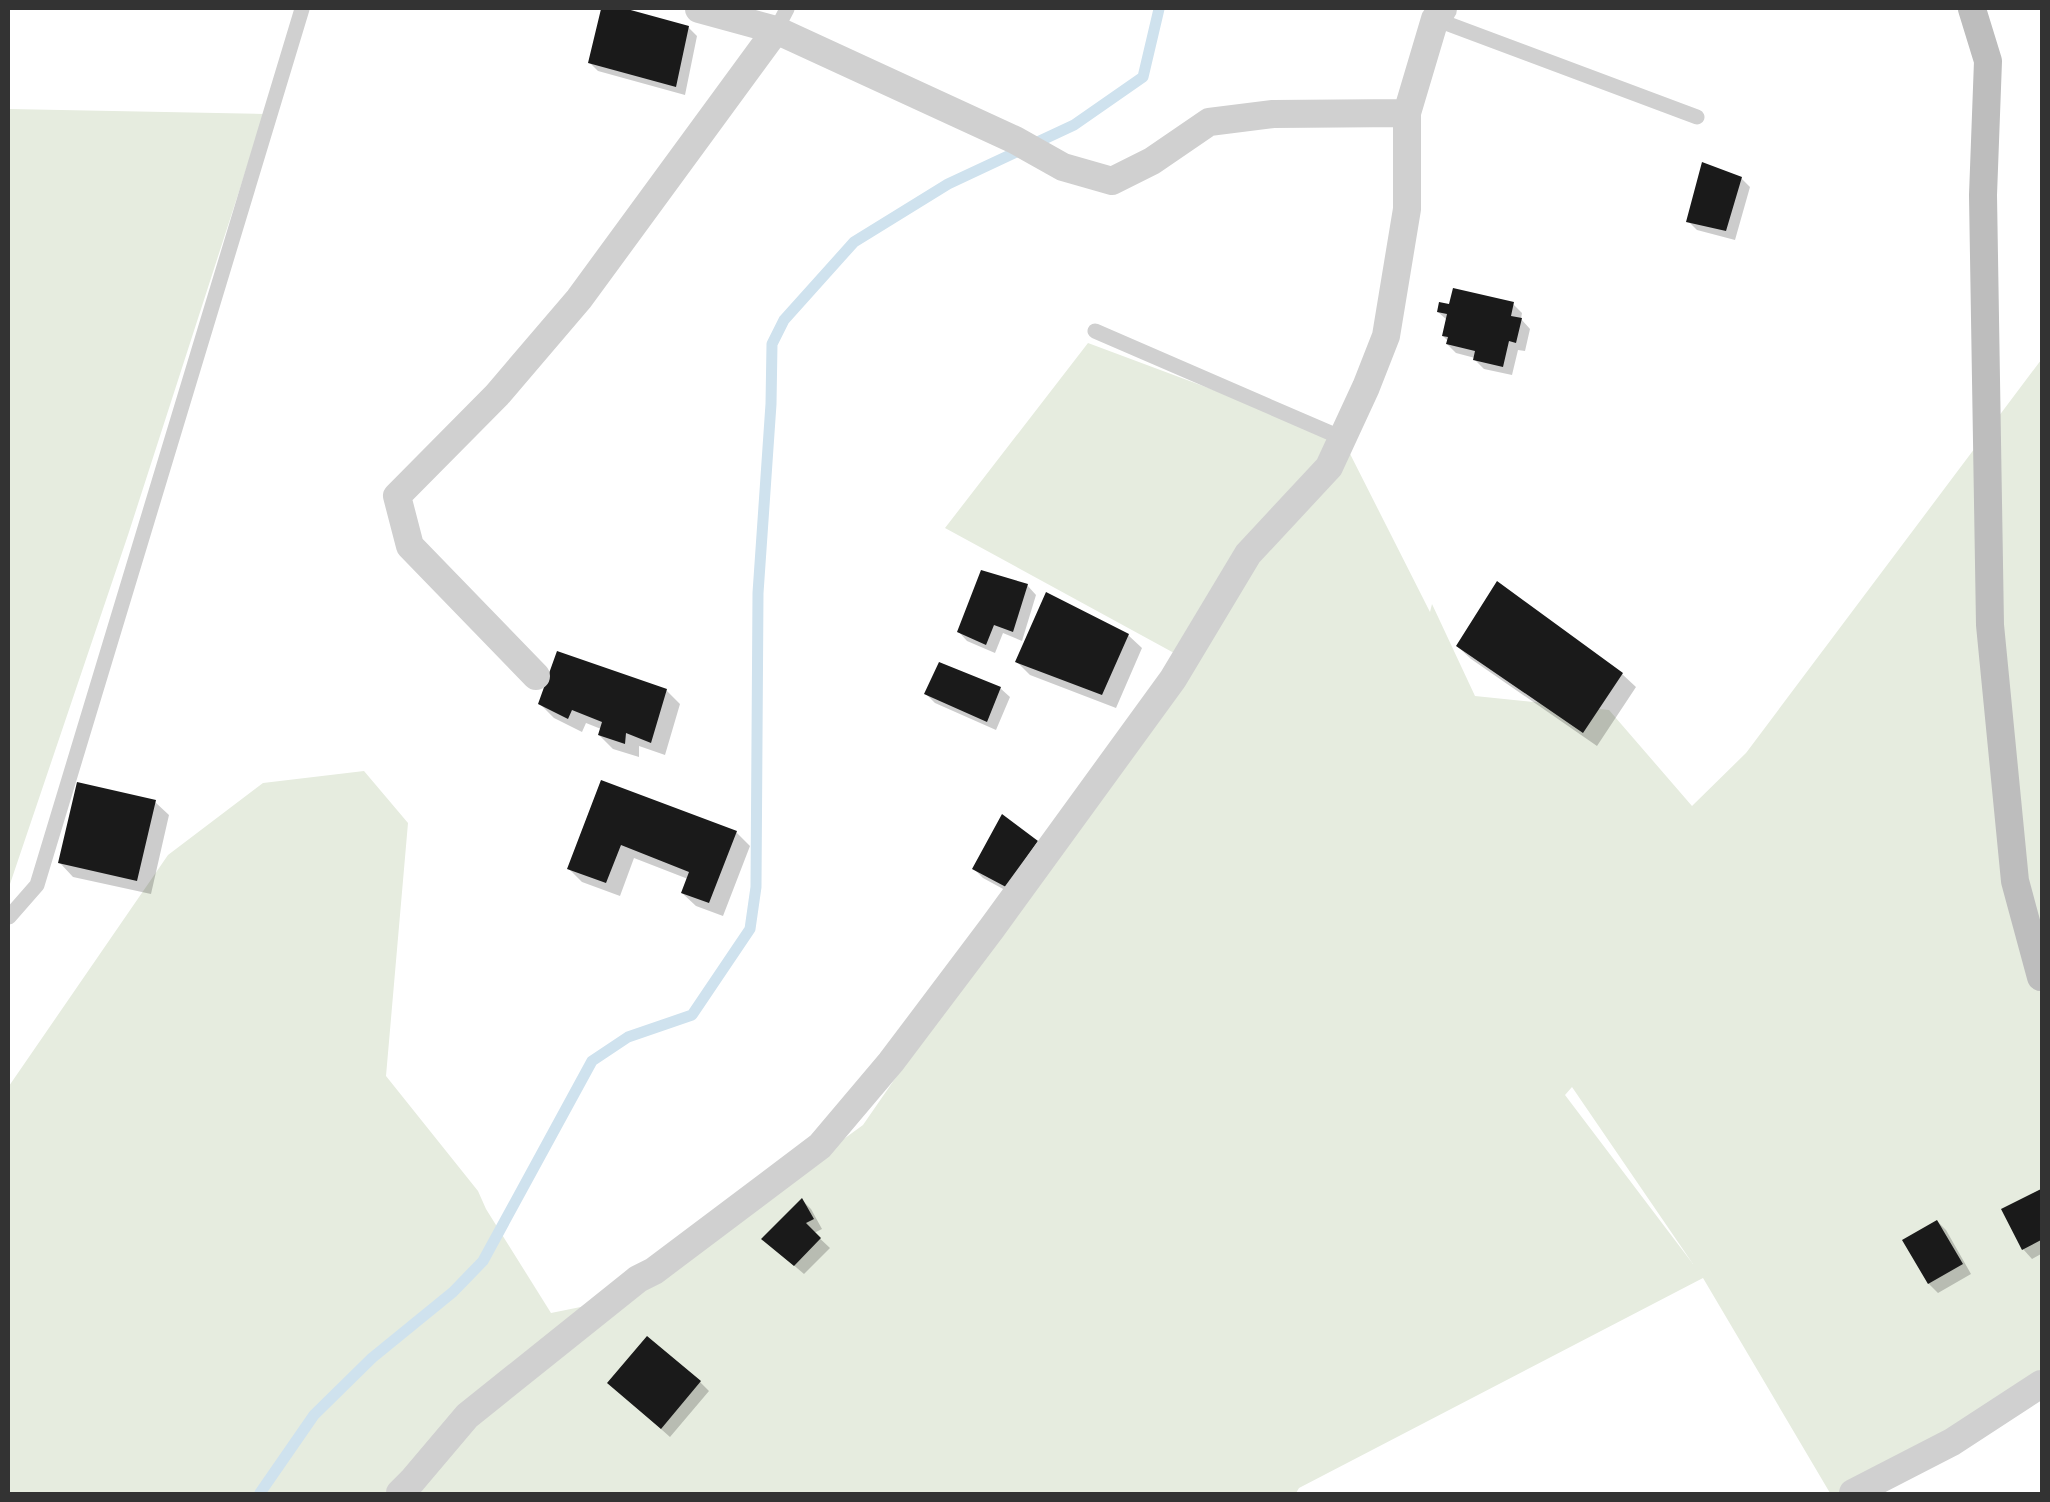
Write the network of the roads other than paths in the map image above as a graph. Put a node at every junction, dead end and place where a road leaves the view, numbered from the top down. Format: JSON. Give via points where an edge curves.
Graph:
{"nodes":[{"id":1,"x":302,"y":9,"type":"edge"},
{"id":2,"x":699,"y":9,"type":"edge"},
{"id":3,"x":1972,"y":9,"type":"edge"},
{"id":4,"x":1439,"y":14,"type":"edge"},
{"id":5,"x":782,"y":20,"type":"edge"},
{"id":6,"x":1407,"y":113,"type":"junction"},
{"id":7,"x":1697,"y":117,"type":"dead end"},
{"id":8,"x":1095,"y":331,"type":"dead end"},
{"id":9,"x":1342,"y":438,"type":"junction"},
{"id":10,"x":536,"y":676,"type":"dead end"},
{"id":11,"x":9,"y":917,"type":"edge"},
{"id":12,"x":2041,"y":977,"type":"edge"},
{"id":13,"x":2041,"y":1384,"type":"edge"},
{"id":14,"x":400,"y":1493,"type":"edge"},
{"id":15,"x":1853,"y":1493,"type":"edge"}],
"edges":[{"from":1,"to":11,"type":"lane","via":[[37,885]]},
{"from":2,"to":5,"type":"street"},
{"from":3,"to":12,"type":"street","via":[[1988,61],[1983,195],[1990,625],[2015,881]]},
{"from":4,"to":6,"type":"street"},
{"from":4,"to":7,"type":"lane"},
{"from":5,"to":6,"type":"street","via":[[1063,167],[1112,181],[1152,161],[1210,122],[1273,114]]},
{"from":5,"to":10,"type":"street","via":[[579,299],[497,395],[397,496],[410,546]]},
{"from":6,"to":9,"type":"street","via":[[1407,209],[1386,336]]},
{"from":8,"to":9,"type":"lane"},
{"from":9,"to":14,"type":"street","via":[[1329,467],[1248,554],[1173,679],[992,928],[891,1062],[820,1146],[654,1272],[638,1279],[467,1416]]},
{"from":13,"to":15,"type":"street","via":[[1952,1442]]}]}
